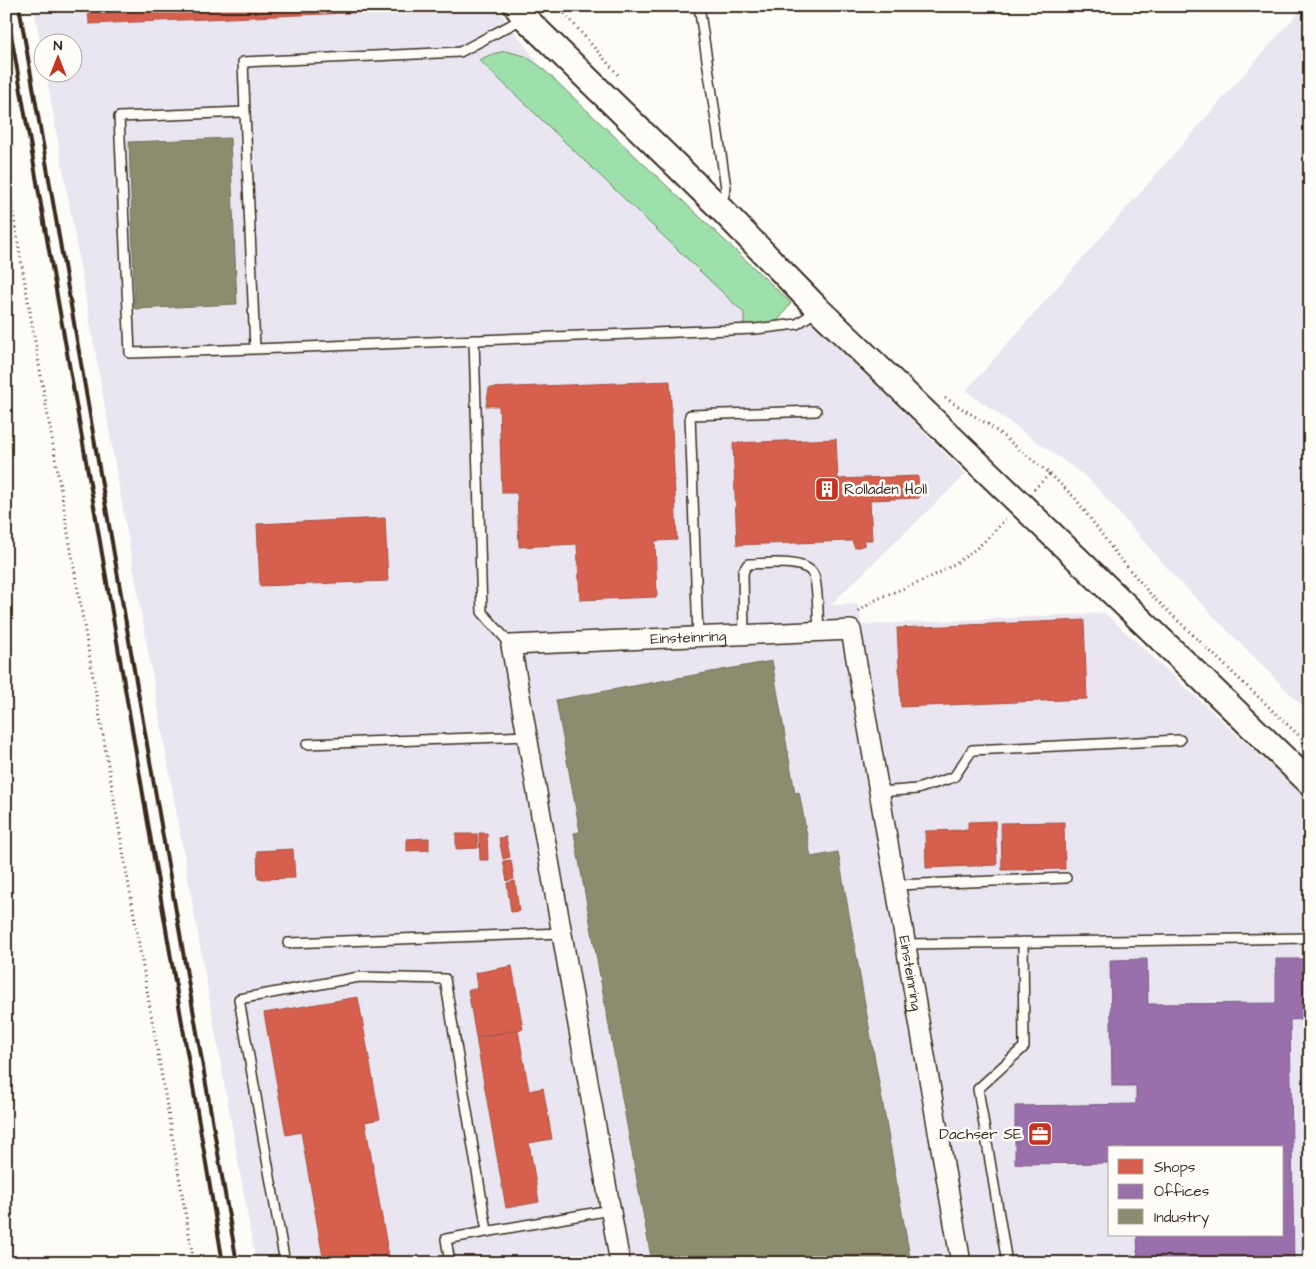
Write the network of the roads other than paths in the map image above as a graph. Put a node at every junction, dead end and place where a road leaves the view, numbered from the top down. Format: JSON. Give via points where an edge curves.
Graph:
{"nodes":[{"id":1,"x":699,"y":6,"type":"edge"},
{"id":2,"x":520,"y":12,"type":"edge"},
{"id":3,"x":245,"y":112,"type":"junction"},
{"id":4,"x":720,"y":208,"type":"junction"},
{"id":5,"x":819,"y":310,"type":"junction"},
{"id":6,"x":474,"y":340,"type":"junction"},
{"id":7,"x":255,"y":349,"type":"junction"},
{"id":8,"x":816,"y":411,"type":"dead end"},
{"id":9,"x":819,"y":632,"type":"junction"},
{"id":10,"x":744,"y":635,"type":"junction"},
{"id":11,"x":698,"y":637,"type":"junction"},
{"id":12,"x":512,"y":645,"type":"junction"},
{"id":13,"x":528,"y":736,"type":"junction"},
{"id":14,"x":1180,"y":740,"type":"dead end"},
{"id":15,"x":307,"y":744,"type":"dead end"},
{"id":16,"x":1310,"y":783,"type":"edge"},
{"id":17,"x":880,"y":792,"type":"junction"},
{"id":18,"x":1066,"y":878,"type":"dead end"},
{"id":19,"x":896,"y":885,"type":"junction"},
{"id":20,"x":562,"y":933,"type":"junction"},
{"id":21,"x":1310,"y":938,"type":"edge"},
{"id":22,"x":1023,"y":942,"type":"junction"},
{"id":23,"x":288,"y":943,"type":"dead end"},
{"id":24,"x":906,"y":944,"type":"junction"},
{"id":25,"x":610,"y":1210,"type":"junction"},
{"id":26,"x":487,"y":1231,"type":"junction"},
{"id":27,"x":285,"y":1263,"type":"edge"},
{"id":28,"x":450,"y":1263,"type":"edge"},
{"id":29,"x":620,"y":1263,"type":"edge"},
{"id":30,"x":962,"y":1263,"type":"edge"},
{"id":31,"x":1007,"y":1263,"type":"edge"}],
"edges":[{"from":1,"to":4,"type":"lane","via":[[726,188]]},
{"from":2,"to":3,"type":"lane","via":[[460,52],[243,62]]},
{"from":2,"to":4,"type":"street"},
{"from":3,"to":7,"type":"lane"},
{"from":3,"to":7,"type":"lane","via":[[120,117],[120,126],[130,354]]},
{"from":4,"to":5,"type":"street"},
{"from":5,"to":6,"type":"lane","via":[[797,324],[755,329]]},
{"from":5,"to":16,"type":"street"},
{"from":6,"to":7,"type":"lane"},
{"from":6,"to":12,"type":"lane","via":[[482,612]]},
{"from":8,"to":11,"type":"lane","via":[[690,415]]},
{"from":9,"to":10,"type":"street","name":"Einsteinring"},
{"from":9,"to":10,"type":"lane","via":[[815,576],[809,568],[798,564],[748,564],[743,572]]},
{"from":9,"to":17,"type":"street","name":"Einsteinring","via":[[851,630]]},
{"from":10,"to":11,"type":"street","name":"Einsteinring"},
{"from":11,"to":12,"type":"street","name":"Einsteinring"},
{"from":12,"to":13,"type":"street"},
{"from":13,"to":15,"type":"lane"},
{"from":13,"to":20,"type":"street"},
{"from":14,"to":17,"type":"lane","via":[[972,750],[954,777],[917,789]]},
{"from":17,"to":19,"type":"street","name":"Einsteinring"},
{"from":18,"to":19,"type":"lane"},
{"from":19,"to":24,"type":"street","name":"Einsteinring"},
{"from":20,"to":23,"type":"lane"},
{"from":20,"to":25,"type":"street"},
{"from":21,"to":22,"type":"lane"},
{"from":22,"to":24,"type":"lane"},
{"from":22,"to":31,"type":"lane","via":[[1024,1047],[978,1089]]},
{"from":24,"to":30,"type":"street","name":"Einsteinring"},
{"from":25,"to":26,"type":"lane"},
{"from":25,"to":29,"type":"street"},
{"from":26,"to":27,"type":"lane","via":[[444,979],[359,977],[239,999]]},
{"from":26,"to":28,"type":"lane","via":[[446,1238]]}]}
